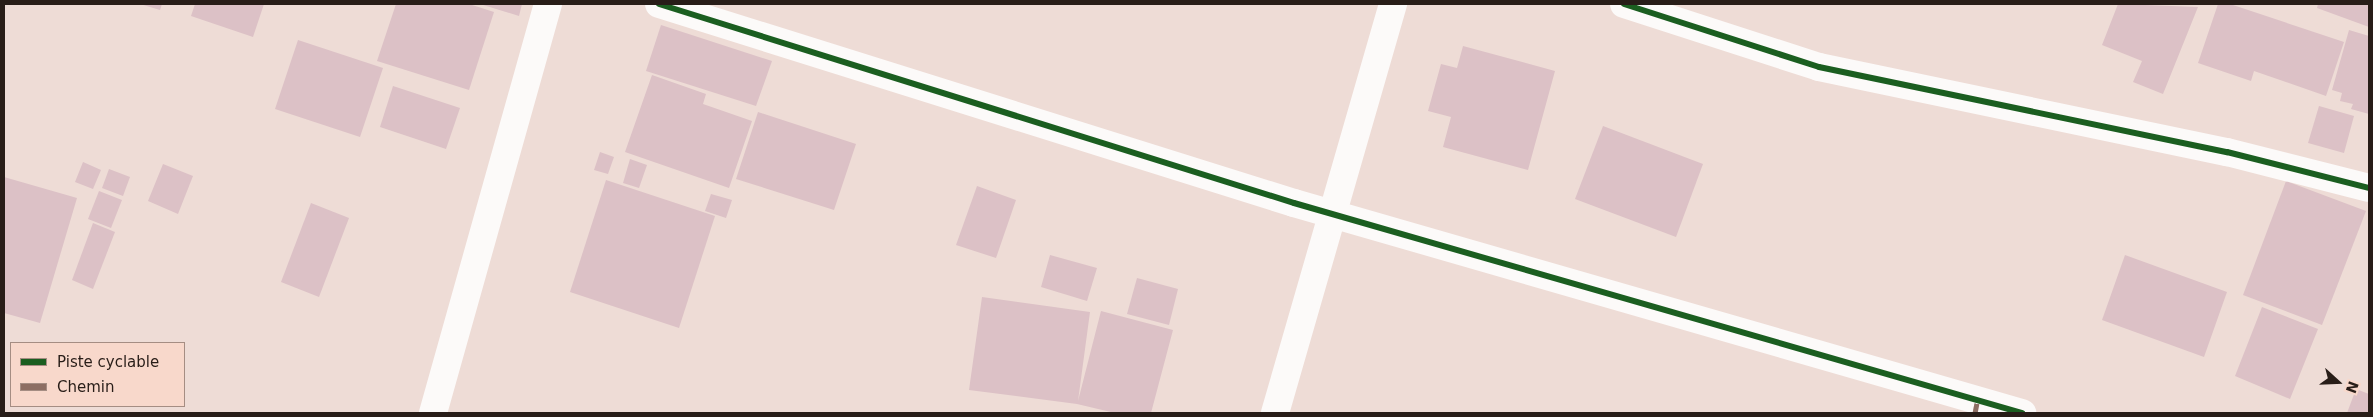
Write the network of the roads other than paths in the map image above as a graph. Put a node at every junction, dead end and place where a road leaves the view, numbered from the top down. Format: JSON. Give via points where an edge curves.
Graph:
{"nodes":[{"id":1,"x":548,"y":4,"type":"edge"},
{"id":2,"x":659,"y":4,"type":"edge"},
{"id":3,"x":1393,"y":4,"type":"edge"},
{"id":4,"x":1624,"y":4,"type":"edge"},
{"id":5,"x":2369,"y":188,"type":"edge"},
{"id":6,"x":1336,"y":214,"type":"junction"},
{"id":7,"x":433,"y":413,"type":"edge"},
{"id":8,"x":1275,"y":413,"type":"edge"},
{"id":9,"x":2022,"y":413,"type":"edge"}],
"edges":[{"from":1,"to":7,"type":"street"},
{"from":2,"to":6,"type":"street"},
{"from":3,"to":6,"type":"street"},
{"from":4,"to":5,"type":"street","via":[[1819,67],[2227,152]]},
{"from":6,"to":8,"type":"street"},
{"from":6,"to":9,"type":"street"}]}
